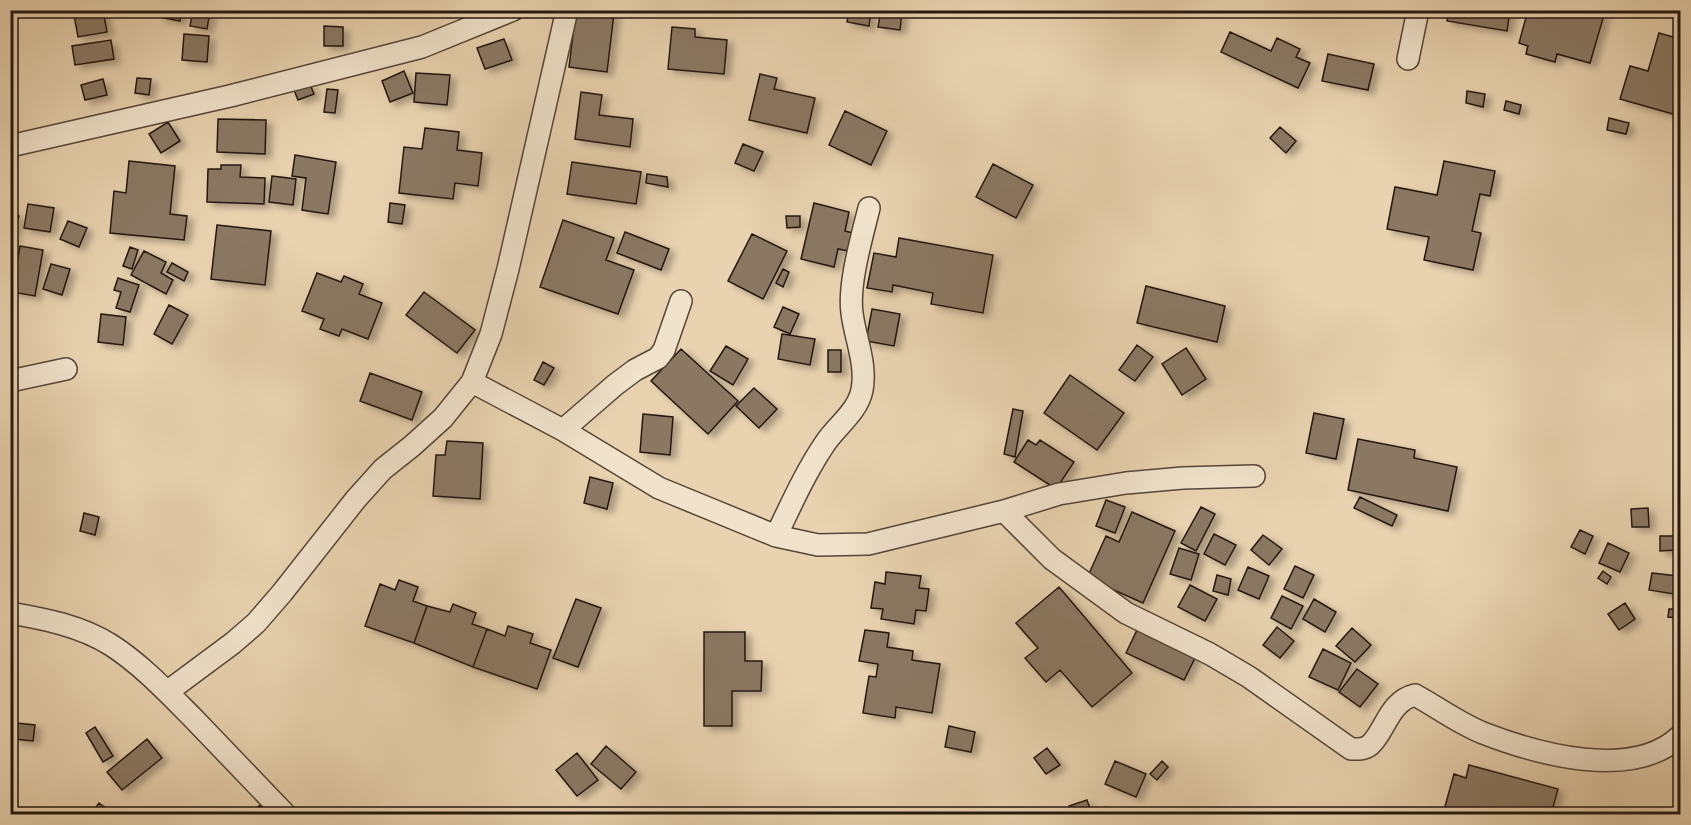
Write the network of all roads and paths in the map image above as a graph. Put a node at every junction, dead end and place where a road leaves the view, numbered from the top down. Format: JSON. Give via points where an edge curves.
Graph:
{"nodes":[{"id":1,"x":513,"y":10,"type":"edge"},
{"id":2,"x":567,"y":10,"type":"edge"},
{"id":3,"x":1418,"y":10,"type":"edge"},
{"id":4,"x":1408,"y":59,"type":"dead end"},
{"id":5,"x":10,"y":146,"type":"edge"},
{"id":6,"x":869,"y":208,"type":"dead end"},
{"id":7,"x":681,"y":301,"type":"dead end"},
{"id":8,"x":66,"y":369,"type":"dead end"},
{"id":9,"x":10,"y":381,"type":"edge"},
{"id":10,"x":472,"y":382,"type":"junction"},
{"id":11,"x":563,"y":430,"type":"junction"},
{"id":12,"x":1254,"y":476,"type":"dead end"},
{"id":13,"x":1004,"y":511,"type":"junction"},
{"id":14,"x":776,"y":536,"type":"junction"},
{"id":15,"x":10,"y":613,"type":"edge"},
{"id":16,"x":167,"y":692,"type":"junction"},
{"id":17,"x":1680,"y":736,"type":"edge"},
{"id":18,"x":285,"y":814,"type":"edge"}],
"edges":[{"from":1,"to":5,"type":"street","via":[[422,47]]},
{"from":2,"to":10,"type":"street","via":[[508,269]]},
{"from":3,"to":4,"type":"street"},
{"from":6,"to":14,"type":"street","via":[[855,265],[851,310],[862,359],[862,391],[850,414],[826,442]]},
{"from":7,"to":11,"type":"street","via":[[658,358],[615,385]]},
{"from":8,"to":9,"type":"street"},
{"from":10,"to":11,"type":"street"},
{"from":10,"to":16,"type":"street","via":[[443,418],[383,468],[256,623]]},
{"from":11,"to":14,"type":"street","via":[[659,488]]},
{"from":12,"to":13,"type":"street","via":[[1126,483],[1059,494]]},
{"from":13,"to":14,"type":"street","via":[[868,544],[818,545]]},
{"from":13,"to":17,"type":"street","via":[[1052,559],[1126,613],[1249,677],[1351,749],[1370,745],[1391,713],[1415,695],[1482,732],[1580,760],[1610,762],[1654,754]]},
{"from":15,"to":16,"type":"street","via":[[58,622],[109,644]]},
{"from":16,"to":18,"type":"street"}]}
